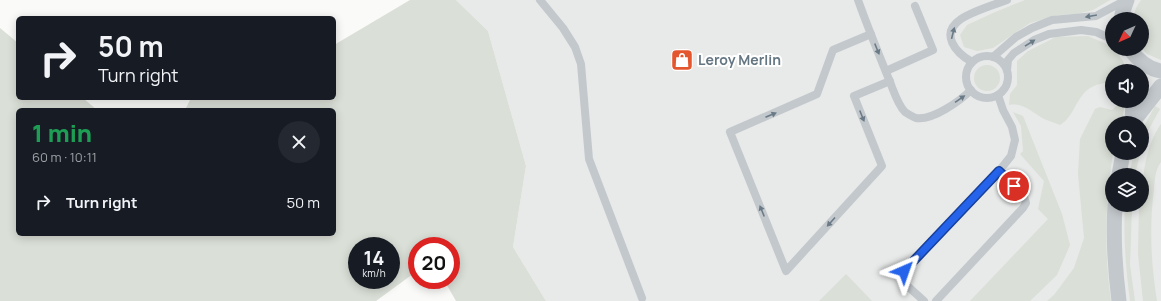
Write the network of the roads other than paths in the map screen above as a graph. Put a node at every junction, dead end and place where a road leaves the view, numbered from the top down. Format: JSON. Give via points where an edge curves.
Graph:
{"nodes":[{"id":1,"x":540,"y":0,"type":"edge"},
{"id":2,"x":858,"y":0,"type":"edge"},
{"id":3,"x":1007,"y":0,"type":"edge"},
{"id":4,"x":1127,"y":0,"type":"edge"},
{"id":5,"x":915,"y":6,"type":"dead end"},
{"id":6,"x":1123,"y":12,"type":"edge"},
{"id":7,"x":871,"y":34,"type":"junction"},
{"id":8,"x":1105,"y":36,"type":"edge"},
{"id":9,"x":993,"y":57,"type":"junction"},
{"id":10,"x":1133,"y":59,"type":"edge"},
{"id":11,"x":972,"y":62,"type":"junction"},
{"id":12,"x":1007,"y":70,"type":"junction"},
{"id":13,"x":1161,"y":70,"type":"edge"},
{"id":14,"x":886,"y":71,"type":"junction"},
{"id":15,"x":890,"y":81,"type":"junction"},
{"id":16,"x":1161,"y":86,"type":"edge"},
{"id":17,"x":971,"y":90,"type":"junction"},
{"id":18,"x":998,"y":94,"type":"junction"},
{"id":19,"x":1137,"y":116,"type":"edge"},
{"id":20,"x":999,"y":171,"type":"junction"},
{"id":21,"x":1115,"y":212,"type":"edge"},
{"id":22,"x":642,"y":298,"type":"dead end"},
{"id":23,"x":924,"y":301,"type":"edge"},
{"id":24,"x":936,"y":301,"type":"edge"},
{"id":25,"x":1119,"y":301,"type":"edge"}],
"edges":[{"from":1,"to":22,"type":"lane","via":[[575,47],[581,64],[588,159]]},
{"from":2,"to":7,"type":"lane"},
{"from":11,"to":3,"type":"lane","one_way":true,"via":[[956,50],[951,40],[955,25],[961,19]]},
{"from":4,"to":6,"type":"street"},
{"from":4,"to":9,"type":"lane","one_way":true,"via":[[1096,16],[1052,20],[1032,28],[1016,37]]},
{"from":5,"to":14,"type":"lane","via":[[933,50]]},
{"from":7,"to":14,"type":"lane","one_way":true},
{"from":15,"to":7,"type":"lane","one_way":true,"via":[[854,96],[882,166],[786,271],[730,132],[817,94],[832,50]]},
{"from":12,"to":8,"type":"lane","one_way":true,"via":[[1008,60],[1014,54],[1034,40],[1049,34],[1081,30]]},
{"from":9,"to":11,"type":"lane","via":[[985,56]]},
{"from":9,"to":12,"type":"lane","via":[[1000,60]]},
{"from":10,"to":13,"type":"street"},
{"from":11,"to":17,"type":"lane","via":[[967,72]]},
{"from":12,"to":18,"type":"lane","via":[[1007,83],[1004,90]]},
{"from":14,"to":15,"type":"lane"},
{"from":15,"to":17,"type":"lane","one_way":true,"via":[[899,103],[905,112],[914,118],[923,119],[935,115]]},
{"from":16,"to":19,"type":"street"},
{"from":17,"to":18,"type":"lane","via":[[980,96],[991,97]]},
{"from":18,"to":20,"type":"lane","via":[[1015,140],[1012,156]]},
{"from":20,"to":23,"type":"lane","via":[[904,271],[904,282]]},
{"from":20,"to":24,"type":"lane","via":[[1022,194],[1026,203]]},
{"from":21,"to":25,"type":"street","via":[[1115,273]]}]}
